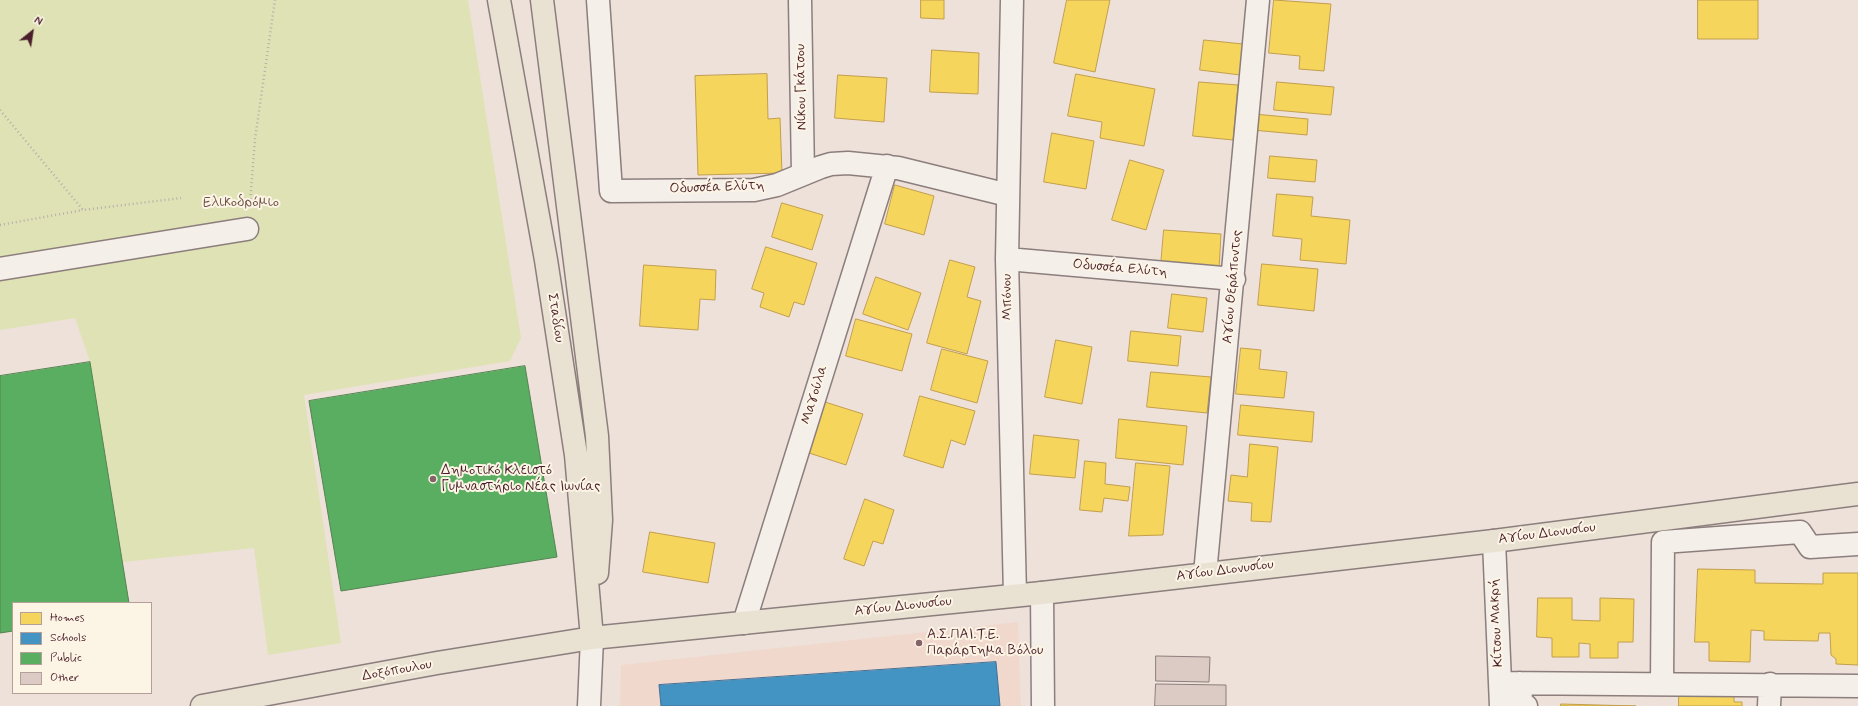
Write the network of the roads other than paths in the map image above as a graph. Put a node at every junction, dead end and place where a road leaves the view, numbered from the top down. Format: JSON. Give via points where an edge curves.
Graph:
{"nodes":[{"id":1,"x":499,"y":0,"type":"edge"},
{"id":2,"x":542,"y":0,"type":"edge"},
{"id":3,"x":598,"y":0,"type":"edge"},
{"id":4,"x":800,"y":0,"type":"edge"},
{"id":5,"x":1012,"y":0,"type":"edge"},
{"id":6,"x":1258,"y":0,"type":"edge"},
{"id":7,"x":887,"y":166,"type":"junction"},
{"id":8,"x":803,"y":174,"type":"junction"},
{"id":9,"x":1008,"y":195,"type":"junction"},
{"id":10,"x":247,"y":229,"type":"road end"},
{"id":11,"x":1007,"y":259,"type":"junction"},
{"id":12,"x":0,"y":269,"type":"edge"},
{"id":13,"x":1234,"y":279,"type":"junction"},
{"id":14,"x":1858,"y":494,"type":"edge"},
{"id":15,"x":1494,"y":541,"type":"junction"},
{"id":16,"x":1858,"y":544,"type":"edge"},
{"id":17,"x":1206,"y":574,"type":"junction"},
{"id":18,"x":1042,"y":593,"type":"junction"},
{"id":19,"x":1015,"y":595,"type":"junction"},
{"id":20,"x":744,"y":623,"type":"junction"},
{"id":21,"x":592,"y":638,"type":"junction"},
{"id":22,"x":1510,"y":683,"type":"junction"},
{"id":23,"x":1662,"y":683,"type":"junction"},
{"id":24,"x":1770,"y":684,"type":"junction"},
{"id":25,"x":1858,"y":686,"type":"edge"},
{"id":26,"x":202,"y":706,"type":"edge"},
{"id":27,"x":589,"y":706,"type":"edge"},
{"id":28,"x":1043,"y":706,"type":"edge"},
{"id":29,"x":1501,"y":706,"type":"edge"},
{"id":30,"x":1526,"y":706,"type":"edge"},
{"id":31,"x":1770,"y":706,"type":"edge"}],
"edges":[{"from":1,"to":21,"type":"main road","name":"Σταδίου","via":[[546,260],[572,433]]},
{"from":2,"to":21,"type":"main road","name":"Σταδίου","via":[[597,436],[600,520]]},
{"from":3,"to":8,"type":"street","name":"Οδυσσέα Ελύτη","via":[[610,191],[754,190],[778,185]]},
{"from":4,"to":8,"type":"street","name":"Νίκου Γκάτσου"},
{"from":5,"to":9,"type":"street","name":"Μπόνου"},
{"from":6,"to":13,"type":"street","name":"Αγίου Θεράποντος"},
{"from":7,"to":8,"type":"street","name":"Οδυσσέα Ελύτη","via":[[831,164]]},
{"from":7,"to":9,"type":"street","name":"Οδυσσέα Ελύτη"},
{"from":7,"to":20,"type":"street","name":"Μαγούλα"},
{"from":9,"to":11,"type":"street","name":"Μπόνου"},
{"from":10,"to":12,"type":"street"},
{"from":11,"to":13,"type":"street","name":"Οδυσσέα Ελύτη"},
{"from":11,"to":19,"type":"street","name":"Μπόνου"},
{"from":13,"to":17,"type":"street","name":"Αγίου Θεράποντος"},
{"from":14,"to":15,"type":"main road","name":"Αγίου Διονυσίου"},
{"from":15,"to":17,"type":"main road","name":"Αγίου Διονυσίου"},
{"from":15,"to":22,"type":"street","name":"Κίτσου Μακρή"},
{"from":16,"to":23,"type":"street","via":[[1810,547],[1800,532],[1663,542]]},
{"from":17,"to":18,"type":"main road","name":"Αγίου Διονυσίου"},
{"from":18,"to":19,"type":"main road","name":"Αγίου Διονυσίου"},
{"from":18,"to":28,"type":"street"},
{"from":19,"to":20,"type":"main road","name":"Αγίου Διονυσίου"},
{"from":20,"to":21,"type":"main road","name":"Αγίου Διονυσίου"},
{"from":21,"to":26,"type":"main road","name":"Δοξόπουλου","via":[[436,663]]},
{"from":21,"to":27,"type":"street","name":"Σταδίου"},
{"from":22,"to":23,"type":"street"},
{"from":22,"to":29,"type":"street","name":"Κίτσου Μακρή"},
{"from":22,"to":30,"type":"street"},
{"from":23,"to":24,"type":"street"},
{"from":24,"to":25,"type":"street"},
{"from":24,"to":31,"type":"street"}]}
